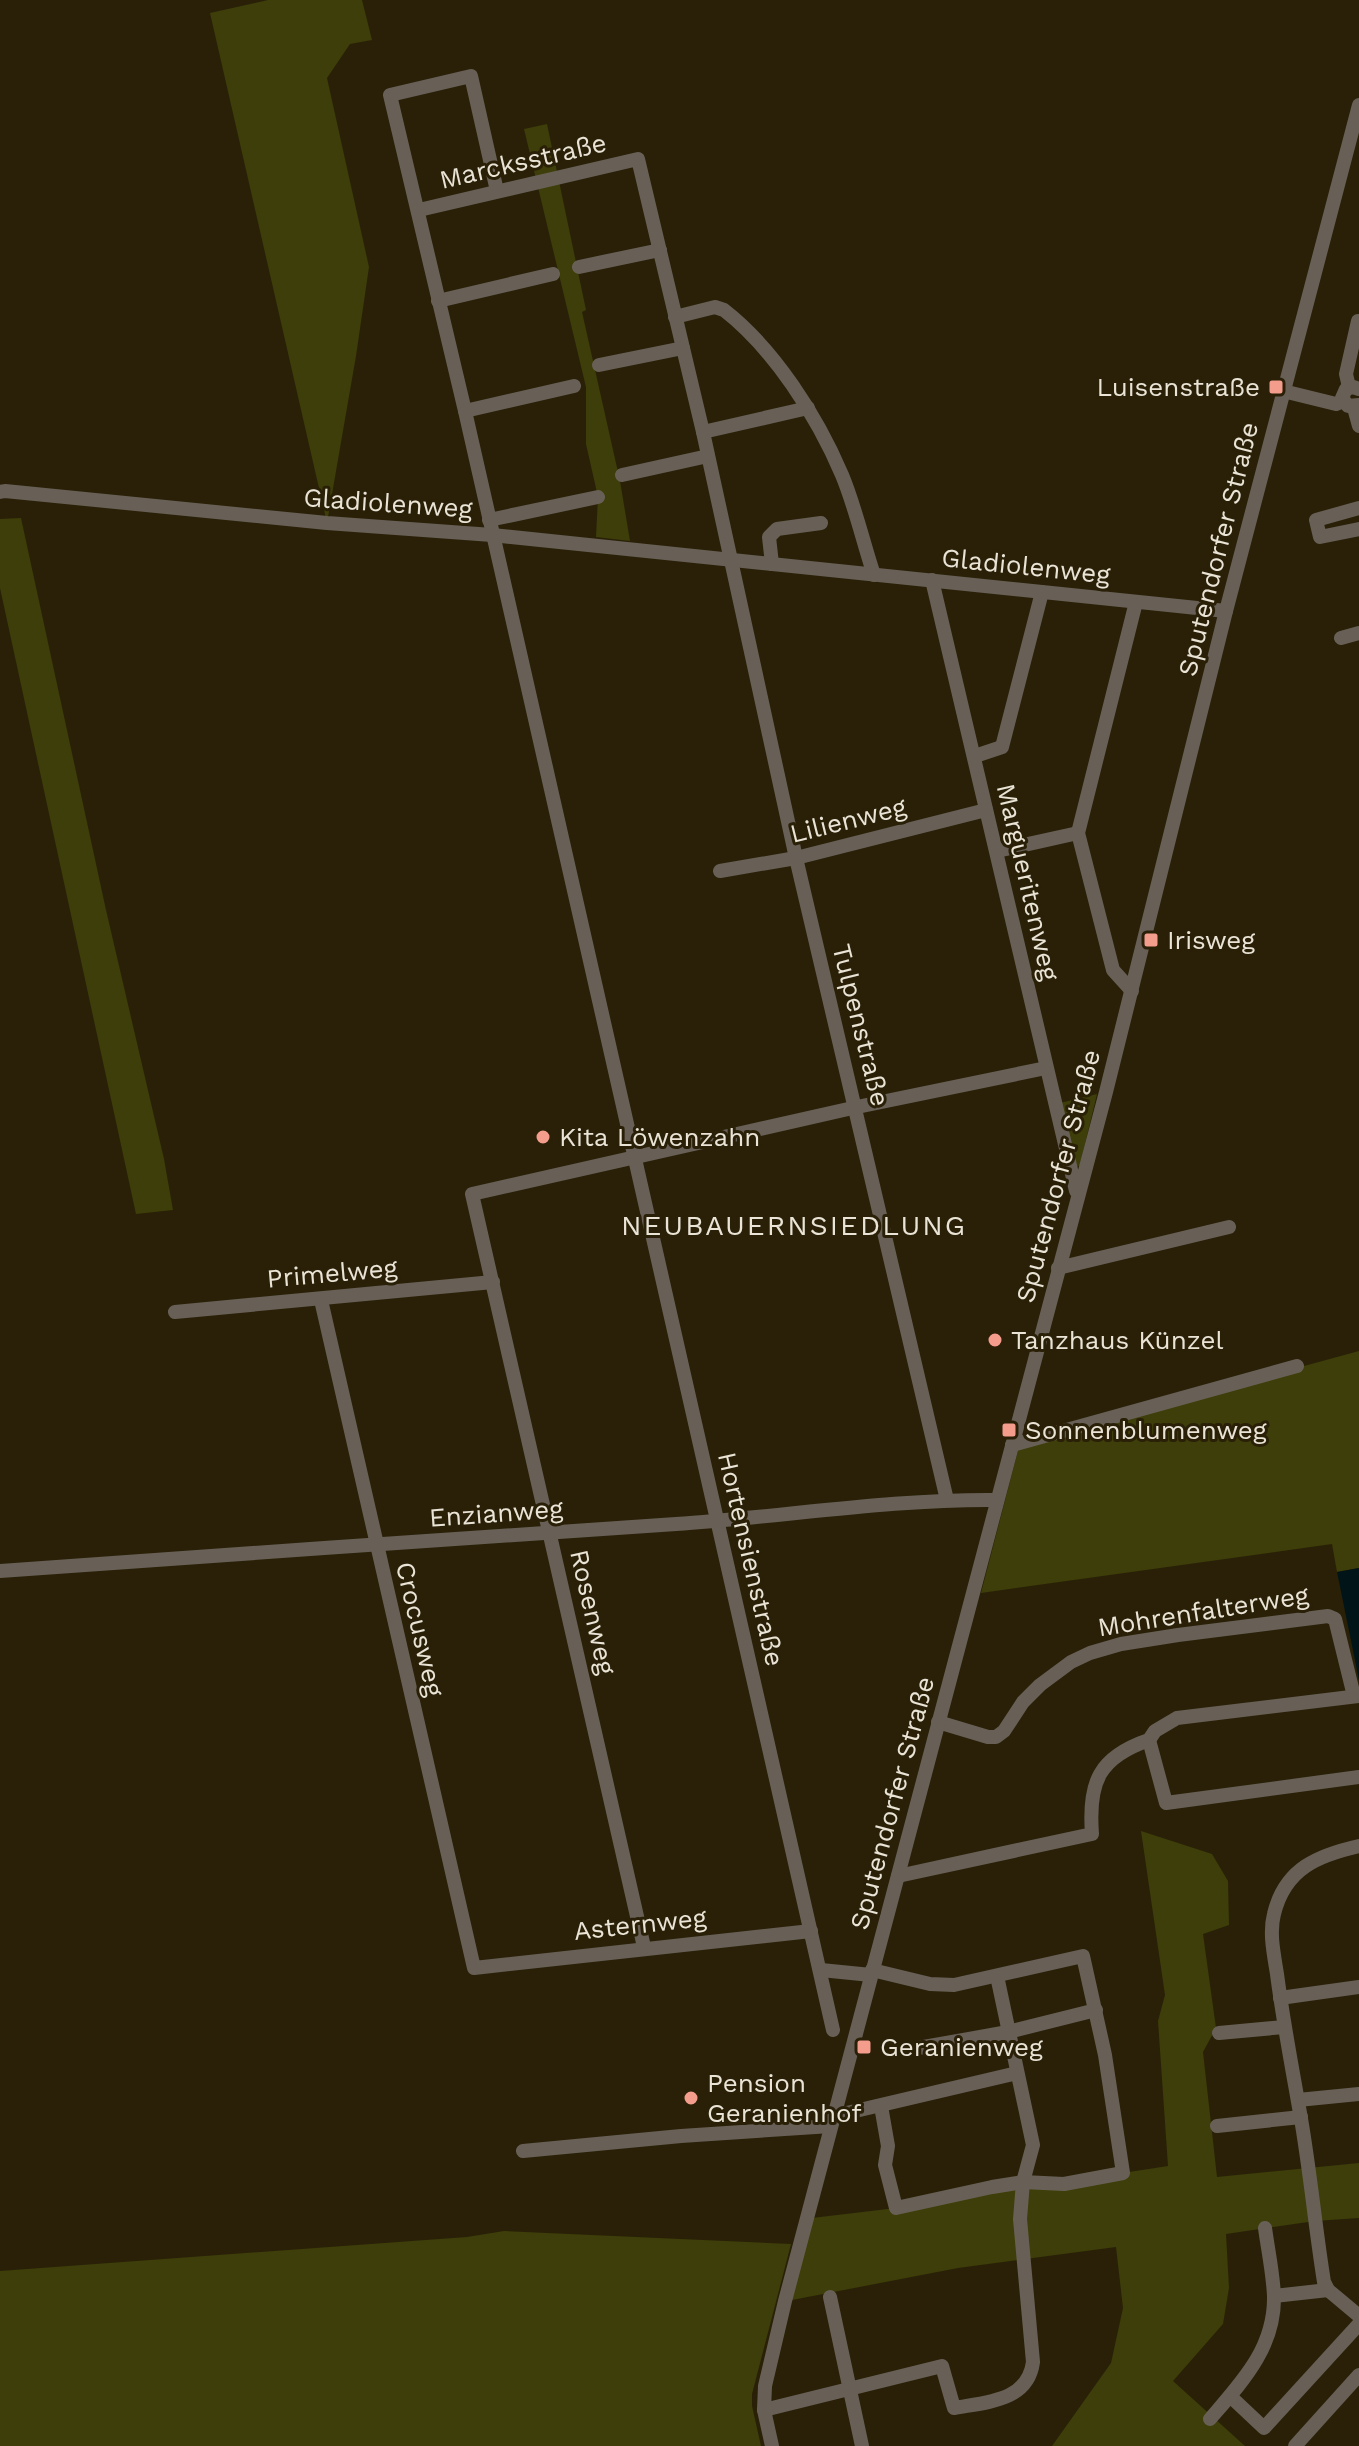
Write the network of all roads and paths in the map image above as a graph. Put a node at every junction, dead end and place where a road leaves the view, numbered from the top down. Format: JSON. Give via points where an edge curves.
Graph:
{"nodes":[{"id":1,"x":1359,"y":105,"type":"edge"},
{"id":2,"x":638,"y":159,"type":"joint"},
{"id":3,"x":497,"y":191,"type":"junction"},
{"id":4,"x":419,"y":210,"type":"junction"},
{"id":5,"x":660,"y":250,"type":"junction"},
{"id":6,"x":579,"y":267,"type":"dead end"},
{"id":7,"x":553,"y":274,"type":"dead end"},
{"id":8,"x":438,"y":301,"type":"junction"},
{"id":9,"x":675,"y":317,"type":"junction"},
{"id":10,"x":1358,"y":321,"type":"edge"},
{"id":11,"x":683,"y":348,"type":"junction"},
{"id":12,"x":599,"y":365,"type":"dead end"},
{"id":13,"x":574,"y":386,"type":"dead end"},
{"id":14,"x":1283,"y":391,"type":"junction"},
{"id":15,"x":1353,"y":398,"type":"edge"},
{"id":16,"x":808,"y":408,"type":"junction"},
{"id":17,"x":465,"y":411,"type":"junction"},
{"id":18,"x":1359,"y":426,"type":"edge"},
{"id":19,"x":703,"y":432,"type":"junction"},
{"id":20,"x":708,"y":456,"type":"junction"},
{"id":21,"x":622,"y":475,"type":"dead end"},
{"id":22,"x":0,"y":492,"type":"edge"},
{"id":23,"x":598,"y":497,"type":"dead end"},
{"id":24,"x":1359,"y":508,"type":"edge"},
{"id":25,"x":821,"y":523,"type":"dead end"},
{"id":26,"x":491,"y":528,"type":"junction"},
{"id":27,"x":1359,"y":529,"type":"edge"},
{"id":28,"x":730,"y":560,"type":"junction"},
{"id":29,"x":772,"y":564,"type":"junction"},
{"id":30,"x":874,"y":575,"type":"junction"},
{"id":31,"x":932,"y":580,"type":"junction"},
{"id":32,"x":1042,"y":592,"type":"junction"},
{"id":33,"x":1136,"y":602,"type":"junction"},
{"id":34,"x":1226,"y":611,"type":"junction"},
{"id":35,"x":1359,"y":633,"type":"edge"},
{"id":36,"x":1341,"y":638,"type":"dead end"},
{"id":37,"x":975,"y":756,"type":"junction"},
{"id":38,"x":986,"y":810,"type":"junction"},
{"id":39,"x":1078,"y":833,"type":"junction"},
{"id":40,"x":997,"y":851,"type":"junction"},
{"id":41,"x":796,"y":858,"type":"junction"},
{"id":42,"x":720,"y":871,"type":"dead end"},
{"id":43,"x":1132,"y":991,"type":"junction"},
{"id":44,"x":1046,"y":1068,"type":"junction"},
{"id":45,"x":857,"y":1107,"type":"junction"},
{"id":46,"x":633,"y":1158,"type":"junction"},
{"id":47,"x":1077,"y":1194,"type":"junction"},
{"id":48,"x":1229,"y":1227,"type":"dead end"},
{"id":49,"x":1058,"y":1268,"type":"junction"},
{"id":50,"x":493,"y":1282,"type":"junction"},
{"id":51,"x":321,"y":1300,"type":"junction"},
{"id":52,"x":175,"y":1312,"type":"dead end"},
{"id":53,"x":1297,"y":1366,"type":"dead end"},
{"id":54,"x":1012,"y":1445,"type":"junction"},
{"id":55,"x":947,"y":1500,"type":"junction"},
{"id":56,"x":996,"y":1500,"type":"junction"},
{"id":57,"x":718,"y":1522,"type":"junction"},
{"id":58,"x":551,"y":1533,"type":"junction"},
{"id":59,"x":376,"y":1546,"type":"junction"},
{"id":60,"x":0,"y":1571,"type":"edge"},
{"id":61,"x":1356,"y":1696,"type":"edge"},
{"id":62,"x":938,"y":1722,"type":"junction"},
{"id":63,"x":1149,"y":1740,"type":"junction"},
{"id":64,"x":1359,"y":1777,"type":"edge"},
{"id":65,"x":1359,"y":1846,"type":"edge"},
{"id":66,"x":898,"y":1876,"type":"junction"},
{"id":67,"x":811,"y":1931,"type":"junction"},
{"id":68,"x":644,"y":1947,"type":"junction"},
{"id":69,"x":474,"y":1968,"type":"joint"},
{"id":70,"x":821,"y":1970,"type":"junction"},
{"id":71,"x":872,"y":1973,"type":"junction"},
{"id":72,"x":997,"y":1976,"type":"junction"},
{"id":73,"x":1359,"y":1987,"type":"edge"},
{"id":74,"x":1280,"y":1998,"type":"junction"},
{"id":75,"x":1096,"y":2010,"type":"junction"},
{"id":76,"x":1284,"y":2027,"type":"junction"},
{"id":77,"x":833,"y":2030,"type":"dead end"},
{"id":78,"x":1008,"y":2032,"type":"junction"},
{"id":79,"x":1219,"y":2033,"type":"dead end"},
{"id":80,"x":918,"y":2048,"type":"dead end"},
{"id":81,"x":1017,"y":2073,"type":"junction"},
{"id":82,"x":1359,"y":2094,"type":"edge"},
{"id":83,"x":1298,"y":2100,"type":"junction"},
{"id":84,"x":881,"y":2106,"type":"junction"},
{"id":85,"x":1301,"y":2117,"type":"junction"},
{"id":86,"x":832,"y":2121,"type":"junction"},
{"id":87,"x":1217,"y":2126,"type":"dead end"},
{"id":88,"x":523,"y":2151,"type":"dead end"},
{"id":89,"x":1023,"y":2182,"type":"junction"},
{"id":90,"x":1265,"y":2228,"type":"dead end"},
{"id":91,"x":1328,"y":2290,"type":"junction"},
{"id":92,"x":1274,"y":2296,"type":"junction"},
{"id":93,"x":830,"y":2297,"type":"dead end"},
{"id":94,"x":1359,"y":2316,"type":"edge"},
{"id":95,"x":1359,"y":2324,"type":"edge"},
{"id":96,"x":1359,"y":2375,"type":"edge"},
{"id":97,"x":850,"y":2391,"type":"junction"},
{"id":98,"x":1230,"y":2396,"type":"junction"},
{"id":99,"x":764,"y":2410,"type":"junction"},
{"id":100,"x":1210,"y":2419,"type":"dead end"},
{"id":101,"x":772,"y":2446,"type":"edge"},
{"id":102,"x":862,"y":2446,"type":"edge"},
{"id":103,"x":1295,"y":2446,"type":"edge"}],
"edges":[{"from":1,"to":14,"type":"street","name":"Sputendorfer Straße"},
{"from":2,"to":3,"type":"street","name":"Marcksstraße"},
{"from":2,"to":5,"type":"street","name":"Tulpenstraße"},
{"from":3,"to":4,"type":"street","name":"Marcksstraße"},
{"from":3,"to":4,"type":"street","name":"Hortensienstraße","via":[[471,76],[390,95]]},
{"from":4,"to":8,"type":"street","name":"Hortensienstraße"},
{"from":5,"to":6,"type":"street"},
{"from":5,"to":9,"type":"street","name":"Tulpenstraße"},
{"from":7,"to":8,"type":"street"},
{"from":8,"to":17,"type":"street","name":"Hortensienstraße"},
{"from":9,"to":11,"type":"street","name":"Tulpenstraße"},
{"from":9,"to":16,"type":"street","via":[[715,307],[724,310]]},
{"from":10,"to":15,"type":"street","via":[[1346,374]]},
{"from":11,"to":12,"type":"street"},
{"from":11,"to":19,"type":"street","name":"Tulpenstraße"},
{"from":13,"to":17,"type":"street"},
{"from":14,"to":15,"type":"street","via":[[1336,404]]},
{"from":14,"to":34,"type":"street","name":"Sputendorfer Straße"},
{"from":15,"to":18,"type":"street"},
{"from":16,"to":19,"type":"street"},
{"from":16,"to":30,"type":"street","via":[[842,475]]},
{"from":17,"to":26,"type":"street","name":"Hortensienstraße"},
{"from":19,"to":20,"type":"street","name":"Tulpenstraße"},
{"from":20,"to":21,"type":"street"},
{"from":20,"to":28,"type":"street","name":"Tulpenstraße"},
{"from":22,"to":26,"type":"street","name":"Gladiolenweg","via":[[327,523]]},
{"from":23,"to":26,"type":"street"},
{"from":24,"to":27,"type":"street","via":[[1316,520],[1320,537]]},
{"from":25,"to":29,"type":"street","via":[[777,529],[769,537]]},
{"from":26,"to":28,"type":"street","name":"Gladiolenweg"},
{"from":26,"to":46,"type":"street","name":"Hortensienstraße"},
{"from":28,"to":29,"type":"street","name":"Gladiolenweg"},
{"from":28,"to":41,"type":"street","name":"Tulpenstraße"},
{"from":29,"to":30,"type":"street","name":"Gladiolenweg"},
{"from":30,"to":31,"type":"street","name":"Gladiolenweg"},
{"from":31,"to":32,"type":"street","name":"Gladiolenweg"},
{"from":31,"to":37,"type":"street","name":"Margueritenweg"},
{"from":32,"to":33,"type":"street","name":"Gladiolenweg"},
{"from":32,"to":37,"type":"street","via":[[1002,747]]},
{"from":33,"to":34,"type":"street","name":"Gladiolenweg"},
{"from":33,"to":39,"type":"street"},
{"from":34,"to":43,"type":"street","name":"Sputendorfer Straße"},
{"from":35,"to":36,"type":"street"},
{"from":37,"to":38,"type":"street","name":"Margueritenweg"},
{"from":38,"to":40,"type":"street","name":"Margueritenweg"},
{"from":38,"to":41,"type":"street","name":"Lilienweg"},
{"from":39,"to":40,"type":"street"},
{"from":39,"to":43,"type":"street","via":[[1113,970]]},
{"from":40,"to":44,"type":"street","name":"Margueritenweg"},
{"from":41,"to":42,"type":"street","name":"Lilienweg"},
{"from":41,"to":45,"type":"street","name":"Tulpenstraße"},
{"from":43,"to":47,"type":"street","name":"Sputendorfer Straße"},
{"from":44,"to":45,"type":"street"},
{"from":44,"to":47,"type":"street","name":"Margueritenweg"},
{"from":45,"to":46,"type":"street"},
{"from":45,"to":55,"type":"street","name":"Tulpenstraße"},
{"from":46,"to":50,"type":"street","name":"Rosenweg","via":[[472,1194]]},
{"from":46,"to":57,"type":"street","name":"Hortensienstraße"},
{"from":47,"to":49,"type":"street","name":"Sputendorfer Straße"},
{"from":48,"to":49,"type":"street"},
{"from":49,"to":54,"type":"street","name":"Sputendorfer Straße"},
{"from":50,"to":51,"type":"street","name":"Primelweg"},
{"from":50,"to":58,"type":"street","name":"Rosenweg"},
{"from":51,"to":52,"type":"street","name":"Primelweg"},
{"from":51,"to":59,"type":"street","name":"Crocusweg"},
{"from":53,"to":54,"type":"street"},
{"from":54,"to":56,"type":"street","name":"Sputendorfer Straße"},
{"from":55,"to":56,"type":"street","name":"Enzianweg"},
{"from":55,"to":57,"type":"street","name":"Enzianweg"},
{"from":56,"to":62,"type":"street","name":"Sputendorfer Straße"},
{"from":57,"to":58,"type":"street","name":"Enzianweg"},
{"from":57,"to":67,"type":"street","name":"Hortensienstraße"},
{"from":58,"to":59,"type":"street","name":"Enzianweg"},
{"from":58,"to":68,"type":"street","name":"Rosenweg"},
{"from":59,"to":60,"type":"street","name":"Enzianweg"},
{"from":59,"to":69,"type":"street","name":"Crocusweg"},
{"from":61,"to":62,"type":"street","name":"Mohrenfalterweg","via":[[1335,1619],[1328,1616],[1178,1635],[1090,1653],[1040,1685],[996,1737]]},
{"from":61,"to":63,"type":"street","via":[[1177,1718]]},
{"from":62,"to":66,"type":"street","name":"Sputendorfer Straße"},
{"from":63,"to":64,"type":"street","via":[[1166,1803]]},
{"from":63,"to":66,"type":"street","via":[[1126,1748],[1104,1766],[1093,1787],[1092,1834]]},
{"from":65,"to":74,"type":"street","via":[[1313,1859],[1281,1897],[1272,1928]]},
{"from":66,"to":71,"type":"street","name":"Sputendorfer Straße"},
{"from":67,"to":68,"type":"street","name":"Asternweg"},
{"from":67,"to":70,"type":"street","name":"Hortensienstraße"},
{"from":68,"to":69,"type":"street","name":"Asternweg"},
{"from":70,"to":71,"type":"street"},
{"from":70,"to":77,"type":"street","name":"Hortensienstraße"},
{"from":71,"to":72,"type":"street","via":[[942,1985]]},
{"from":71,"to":86,"type":"street","name":"Sputendorfer Straße"},
{"from":72,"to":75,"type":"street","via":[[1083,1956]]},
{"from":72,"to":78,"type":"street"},
{"from":73,"to":74,"type":"street"},
{"from":74,"to":76,"type":"street"},
{"from":75,"to":78,"type":"street"},
{"from":75,"to":89,"type":"street","via":[[1123,2173],[1064,2184]]},
{"from":76,"to":79,"type":"street"},
{"from":76,"to":83,"type":"street"},
{"from":78,"to":80,"type":"street"},
{"from":78,"to":81,"type":"street"},
{"from":81,"to":84,"type":"street"},
{"from":81,"to":89,"type":"street","via":[[1033,2145]]},
{"from":82,"to":83,"type":"street"},
{"from":83,"to":85,"type":"street"},
{"from":84,"to":86,"type":"street"},
{"from":84,"to":89,"type":"street","via":[[888,2146],[885,2165],[896,2208]]},
{"from":85,"to":87,"type":"street"},
{"from":85,"to":91,"type":"street"},
{"from":86,"to":88,"type":"street"},
{"from":86,"to":99,"type":"street","name":"Sputendorfer Straße","via":[[765,2386]]},
{"from":89,"to":97,"type":"street","via":[[1020,2219],[1033,2362],[1026,2384],[1012,2395],[954,2408],[942,2366]]},
{"from":90,"to":92,"type":"street"},
{"from":91,"to":92,"type":"street"},
{"from":91,"to":94,"type":"street"},
{"from":92,"to":98,"type":"street","via":[[1263,2351]]},
{"from":93,"to":97,"type":"street"},
{"from":95,"to":98,"type":"street","via":[[1264,2428]]},
{"from":96,"to":103,"type":"street"},
{"from":97,"to":99,"type":"street"},
{"from":97,"to":102,"type":"street"},
{"from":98,"to":100,"type":"street"},
{"from":99,"to":101,"type":"street","name":"Sputendorfer Straße"}]}
